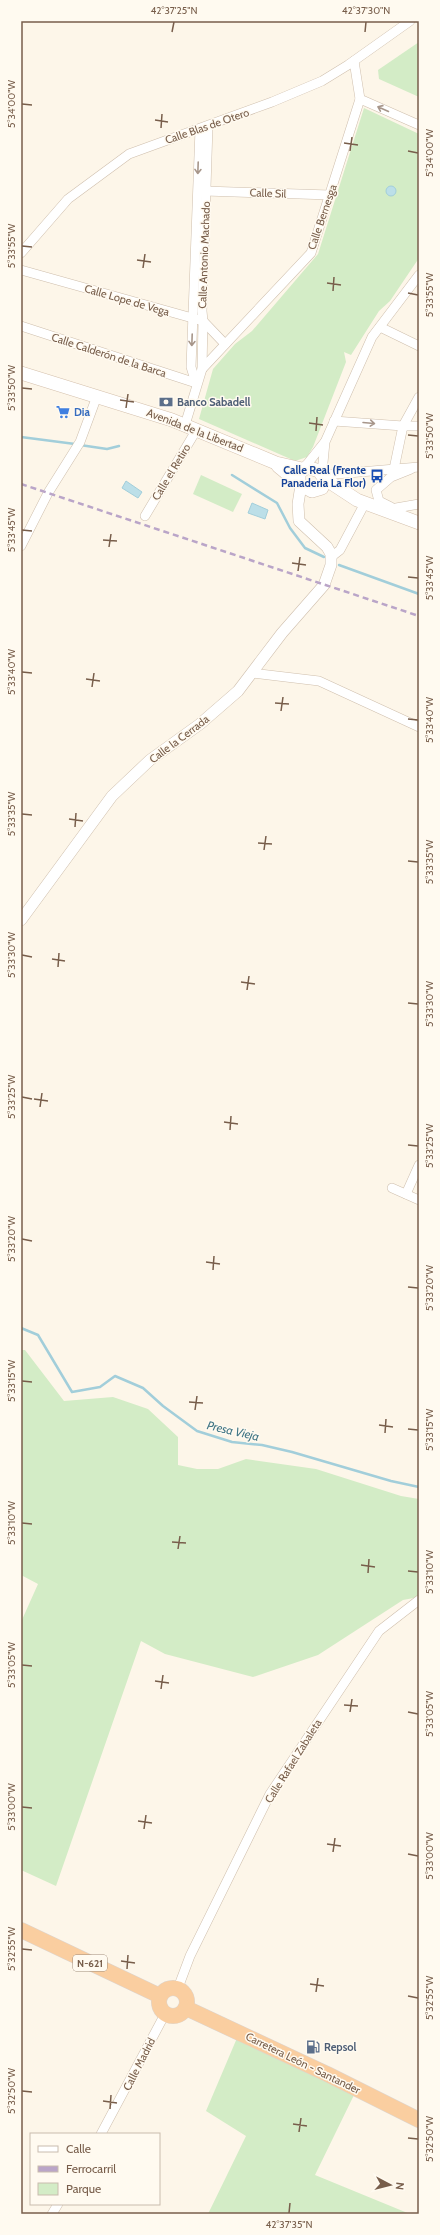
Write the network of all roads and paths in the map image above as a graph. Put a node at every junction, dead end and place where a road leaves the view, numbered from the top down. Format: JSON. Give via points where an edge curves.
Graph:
{"nodes":[{"id":1,"x":410,"y":21,"type":"edge"},
{"id":2,"x":354,"y":61,"type":"junction"},
{"id":3,"x":360,"y":99,"type":"junction"},
{"id":4,"x":419,"y":125,"type":"edge"},
{"id":5,"x":204,"y":127,"type":"junction"},
{"id":6,"x":206,"y":190,"type":"junction"},
{"id":7,"x":330,"y":195,"type":"junction"},
{"id":8,"x":21,"y":253,"type":"edge"},
{"id":9,"x":21,"y":270,"type":"edge"},
{"id":10,"x":419,"y":275,"type":"edge"},
{"id":11,"x":193,"y":319,"type":"junction"},
{"id":12,"x":203,"y":321,"type":"junction"},
{"id":13,"x":21,"y":326,"type":"edge"},
{"id":14,"x":380,"y":327,"type":"junction"},
{"id":15,"x":225,"y":344,"type":"junction"},
{"id":16,"x":419,"y":346,"type":"edge"},
{"id":17,"x":202,"y":369,"type":"junction"},
{"id":18,"x":21,"y":373,"type":"edge"},
{"id":19,"x":196,"y":383,"type":"junction"},
{"id":20,"x":96,"y":396,"type":"junction"},
{"id":21,"x":419,"y":397,"type":"edge"},
{"id":22,"x":334,"y":421,"type":"junction"},
{"id":23,"x":185,"y":425,"type":"junction"},
{"id":24,"x":404,"y":426,"type":"junction"},
{"id":25,"x":419,"y":426,"type":"edge"},
{"id":26,"x":197,"y":429,"type":"junction"},
{"id":27,"x":325,"y":442,"type":"junction"},
{"id":28,"x":276,"y":463,"type":"junction"},
{"id":29,"x":303,"y":468,"type":"junction"},
{"id":30,"x":415,"y":468,"type":"edge"},
{"id":31,"x":394,"y":469,"type":"junction"},
{"id":32,"x":314,"y":482,"type":"junction"},
{"id":33,"x":361,"y":502,"type":"junction"},
{"id":34,"x":419,"y":504,"type":"edge"},
{"id":35,"x":390,"y":508,"type":"junction"},
{"id":36,"x":145,"y":516,"type":"dead end"},
{"id":37,"x":419,"y":518,"type":"edge"},
{"id":38,"x":419,"y":523,"type":"edge"},
{"id":39,"x":21,"y":546,"type":"edge"},
{"id":40,"x":331,"y":557,"type":"junction"},
{"id":41,"x":252,"y":673,"type":"junction"},
{"id":42,"x":419,"y":727,"type":"edge"},
{"id":43,"x":21,"y":920,"type":"edge"},
{"id":44,"x":419,"y":1165,"type":"edge"},
{"id":45,"x":392,"y":1188,"type":"dead end"},
{"id":46,"x":406,"y":1194,"type":"junction"},
{"id":47,"x":419,"y":1200,"type":"edge"},
{"id":48,"x":419,"y":1600,"type":"edge"},
{"id":49,"x":21,"y":1930,"type":"edge"},
{"id":50,"x":178,"y":1988,"type":"junction"},
{"id":51,"x":160,"y":1996,"type":"junction"},
{"id":52,"x":186,"y":2008,"type":"junction"},
{"id":53,"x":165,"y":2014,"type":"junction"},
{"id":54,"x":419,"y":2120,"type":"edge"},
{"id":55,"x":102,"y":2133,"type":"edge"},
{"id":56,"x":57,"y":2205,"type":"edge"},
{"id":57,"x":52,"y":2214,"type":"edge"}],
"edges":[{"from":1,"to":2,"type":"street","name":"Calle Blas de Otero"},
{"from":2,"to":3,"type":"street"},
{"from":2,"to":5,"type":"street","name":"Calle Blas de Otero","via":[[322,81]]},
{"from":4,"to":3,"type":"street","one_way":true},
{"from":3,"to":7,"type":"street","name":"Calle Bernesga"},
{"from":5,"to":6,"type":"street","name":"Calle Antonio Machado"},
{"from":5,"to":8,"type":"street","name":"Calle Blas de Otero","via":[[129,154],[68,199]]},
{"from":5,"to":11,"type":"street","name":"Calle Antonio Machado","one_way":true},
{"from":6,"to":7,"type":"street","name":"Calle Sil"},
{"from":6,"to":12,"type":"street","name":"Calle Antonio Machado"},
{"from":7,"to":15,"type":"street","name":"Calle Bernesga","via":[[311,253]]},
{"from":9,"to":11,"type":"street","name":"Calle Lope de Vega"},
{"from":10,"to":14,"type":"street"},
{"from":11,"to":12,"type":"street","name":"Calle Lope de Vega"},
{"from":11,"to":19,"type":"street","name":"Calle Antonio Machado","one_way":true,"via":[[191,366]]},
{"from":12,"to":15,"type":"street"},
{"from":12,"to":17,"type":"street","name":"Calle Antonio Machado"},
{"from":13,"to":19,"type":"street","name":"Calle Calderón de la Barca"},
{"from":14,"to":16,"type":"street"},
{"from":14,"to":22,"type":"street","via":[[372,338]]},
{"from":15,"to":17,"type":"street","name":"Calle Bernesga"},
{"from":17,"to":19,"type":"street","name":"Calle Antonio Machado"},
{"from":18,"to":20,"type":"main road","name":"Avenida de la Libertad"},
{"from":19,"to":23,"type":"street","name":"Calle Antonio Machado"},
{"from":20,"to":23,"type":"main road","name":"Avenida de la Libertad"},
{"from":20,"to":39,"type":"street","via":[[79,445],[48,493]]},
{"from":21,"to":24,"type":"street"},
{"from":22,"to":24,"type":"street","one_way":true},
{"from":22,"to":27,"type":"street"},
{"from":23,"to":26,"type":"main road","name":"Avenida de la Libertad"},
{"from":24,"to":25,"type":"street"},
{"from":24,"to":31,"type":"street"},
{"from":26,"to":28,"type":"main road","name":"Avenida de la Libertad"},
{"from":26,"to":36,"type":"street","name":"Calle el Retiro"},
{"from":27,"to":29,"type":"street"},
{"from":27,"to":32,"type":"street"},
{"from":28,"to":29,"type":"main road","name":"Avenida de la Libertad"},
{"from":28,"to":32,"type":"main road","name":"Avenida de la Libertad"},
{"from":29,"to":32,"type":"main road","name":"Avenida de la Libertad","via":[[310,467]]},
{"from":29,"to":32,"type":"main road","via":[[298,476]]},
{"from":30,"to":31,"type":"street"},
{"from":30,"to":35,"type":"street","via":[[391,477],[376,490],[379,501]]},
{"from":31,"to":32,"type":"street"},
{"from":32,"to":33,"type":"main road","name":"Avenida de la Libertad"},
{"from":32,"to":40,"type":"street","via":[[297,514],[304,527],[327,547]]},
{"from":33,"to":35,"type":"main road","name":"Avenida de la Libertad"},
{"from":33,"to":40,"type":"street","via":[[340,550]]},
{"from":34,"to":35,"type":"street"},
{"from":35,"to":37,"type":"street","name":"Avenida de la Libertad"},
{"from":35,"to":38,"type":"main road","name":"Avenida de la Libertad"},
{"from":40,"to":41,"type":"street","name":"Calle la Cerrada","via":[[332,565],[324,585],[282,633]]},
{"from":41,"to":42,"type":"street","via":[[319,681]]},
{"from":41,"to":43,"type":"street","name":"Calle la Cerrada","via":[[238,692],[200,724],[145,764],[112,796]]},
{"from":44,"to":46,"type":"street"},
{"from":45,"to":46,"type":"street"},
{"from":46,"to":47,"type":"street"},
{"from":48,"to":50,"type":"street","name":"Calle Rafael Zabaleta","via":[[380,1631],[270,1794],[190,1956]]},
{"from":49,"to":51,"type":"highway","number":"N-621"},
{"from":50,"to":51,"type":"highway","via":[[168,1988]]},
{"from":50,"to":52,"type":"highway","via":[[186,1994]]},
{"from":51,"to":53,"type":"highway","via":[[158,2002]]},
{"from":52,"to":53,"type":"highway","via":[[174,2017]]},
{"from":52,"to":54,"type":"highway","name":"Carretera León - Santander","via":[[272,2047]]},
{"from":53,"to":55,"type":"street","name":"Calle Madrid"},
{"from":56,"to":57,"type":"street"}]}
